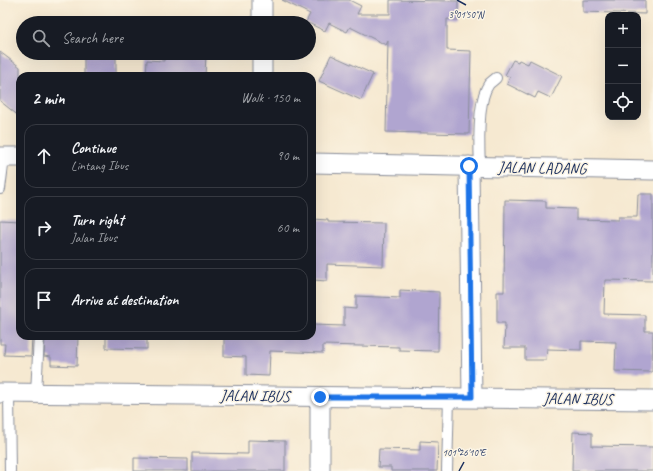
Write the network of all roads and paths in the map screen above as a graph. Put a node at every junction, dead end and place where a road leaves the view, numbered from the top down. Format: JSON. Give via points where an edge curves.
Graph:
{"nodes":[{"id":1,"x":262,"y":0,"type":"edge"},
{"id":2,"x":262,"y":16,"type":"edge"},
{"id":3,"x":262,"y":60,"type":"edge"},
{"id":4,"x":262,"y":72,"type":"edge"},
{"id":5,"x":496,"y":78,"type":"dead end"},
{"id":6,"x":8,"y":157,"type":"edge"},
{"id":7,"x":316,"y":163,"type":"edge"},
{"id":8,"x":474,"y":167,"type":"junction"},
{"id":9,"x":653,"y":170,"type":"edge"},
{"id":10,"x":0,"y":189,"type":"edge"},
{"id":11,"x":39,"y":340,"type":"edge"},
{"id":12,"x":5,"y":393,"type":"edge"},
{"id":13,"x":36,"y":394,"type":"junction"},
{"id":14,"x":320,"y":397,"type":"junction"},
{"id":15,"x":449,"y":397,"type":"junction"},
{"id":16,"x":472,"y":397,"type":"junction"},
{"id":17,"x":653,"y":400,"type":"edge"},
{"id":18,"x":10,"y":471,"type":"edge"},
{"id":19,"x":320,"y":471,"type":"edge"},
{"id":20,"x":447,"y":471,"type":"edge"}],
"edges":[{"from":1,"to":2,"type":"street"},
{"from":3,"to":4,"type":"street"},
{"from":5,"to":8,"type":"lane","via":[[489,84],[483,99]]},
{"from":6,"to":10,"type":"lane"},
{"from":7,"to":8,"type":"street","name":"JALAN LADANG"},
{"from":8,"to":9,"type":"street","name":"JALAN LADANG"},
{"from":8,"to":16,"type":"street"},
{"from":11,"to":13,"type":"lane"},
{"from":12,"to":13,"type":"street","name":"JALAN IBUS"},
{"from":12,"to":18,"type":"lane"},
{"from":13,"to":14,"type":"street","name":"JALAN IBUS"},
{"from":14,"to":15,"type":"street","name":"JALAN IBUS"},
{"from":14,"to":19,"type":"street"},
{"from":15,"to":16,"type":"street","name":"JALAN IBUS"},
{"from":15,"to":20,"type":"lane"},
{"from":16,"to":17,"type":"street","name":"JALAN IBUS"}]}
